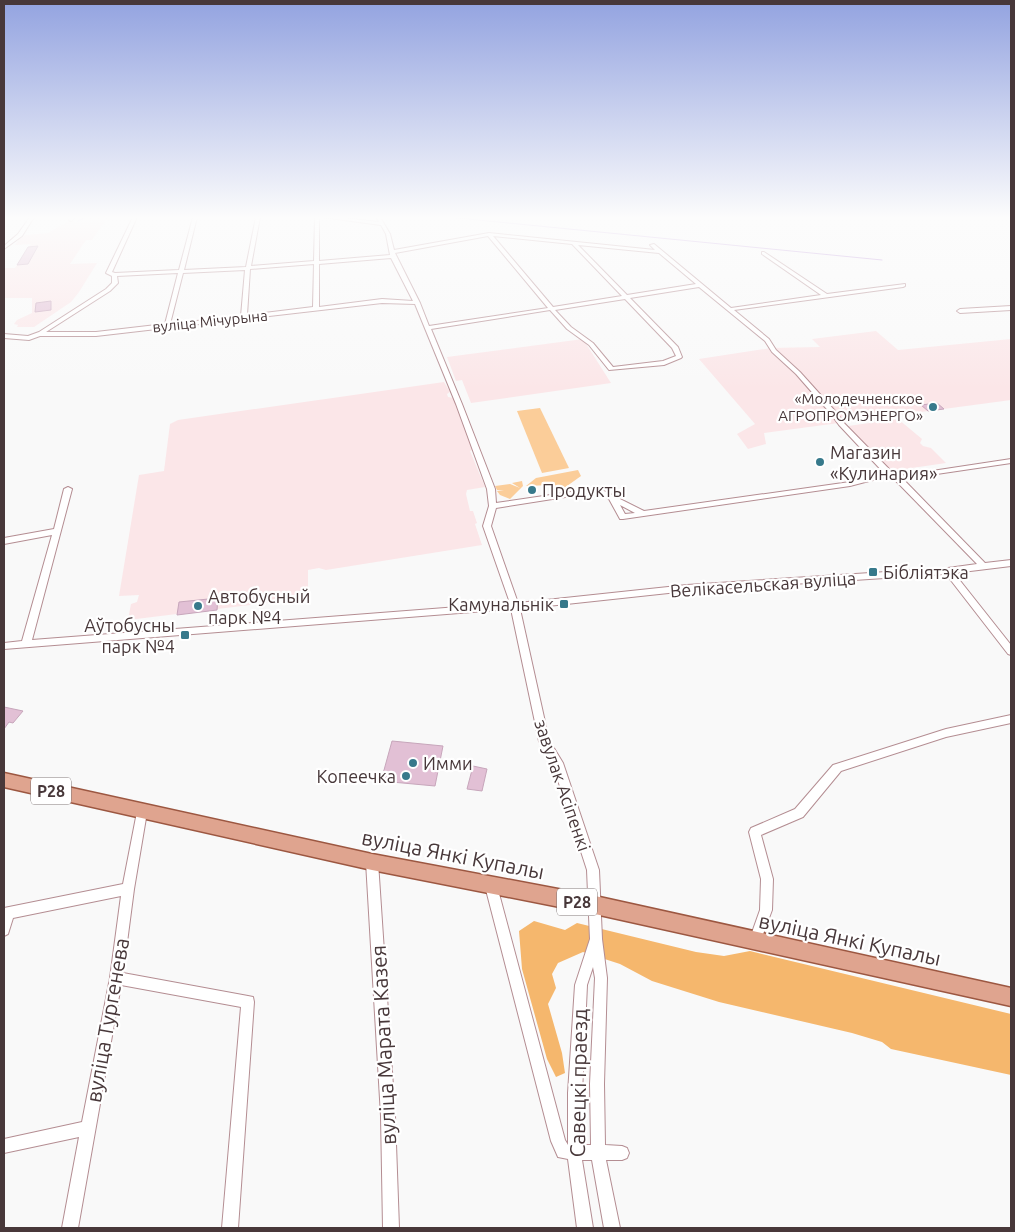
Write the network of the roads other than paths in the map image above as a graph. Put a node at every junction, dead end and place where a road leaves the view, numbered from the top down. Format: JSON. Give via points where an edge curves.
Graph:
{"nodes":[{"id":1,"x":112,"y":274,"type":"edge"},
{"id":2,"x":179,"y":274,"type":"edge"},
{"id":3,"x":247,"y":274,"type":"edge"},
{"id":4,"x":317,"y":274,"type":"edge"},
{"id":5,"x":402,"y":274,"type":"edge"},
{"id":6,"x":523,"y":274,"type":"edge"},
{"id":7,"x":605,"y":274,"type":"edge"},
{"id":8,"x":689,"y":274,"type":"edge"},
{"id":9,"x":794,"y":274,"type":"edge"},
{"id":10,"x":701,"y":285,"type":"junction"},
{"id":11,"x":903,"y":285,"type":"dead end"},
{"id":12,"x":626,"y":296,"type":"junction"},
{"id":13,"x":826,"y":296,"type":"junction"},
{"id":14,"x":417,"y":303,"type":"junction"},
{"id":15,"x":551,"y":308,"type":"junction"},
{"id":16,"x":1011,"y":308,"type":"edge"},
{"id":17,"x":316,"y":309,"type":"junction"},
{"id":18,"x":732,"y":309,"type":"junction"},
{"id":19,"x":960,"y":311,"type":"dead end"},
{"id":20,"x":244,"y":317,"type":"junction"},
{"id":21,"x":167,"y":326,"type":"junction"},
{"id":22,"x":428,"y":328,"type":"junction"},
{"id":23,"x":39,"y":334,"type":"junction"},
{"id":24,"x":4,"y":336,"type":"edge"},
{"id":25,"x":1011,"y":461,"type":"edge"},
{"id":26,"x":889,"y":474,"type":"junction"},
{"id":27,"x":898,"y":478,"type":"junction"},
{"id":28,"x":68,"y":489,"type":"dead end"},
{"id":29,"x":612,"y":497,"type":"junction"},
{"id":30,"x":493,"y":506,"type":"junction"},
{"id":31,"x":643,"y":514,"type":"junction"},
{"id":32,"x":57,"y":531,"type":"junction"},
{"id":33,"x":4,"y":541,"type":"edge"},
{"id":34,"x":1011,"y":563,"type":"edge"},
{"id":35,"x":983,"y":566,"type":"junction"},
{"id":36,"x":948,"y":570,"type":"junction"},
{"id":37,"x":515,"y":606,"type":"junction"},
{"id":38,"x":26,"y":644,"type":"junction"},
{"id":39,"x":4,"y":646,"type":"edge"},
{"id":40,"x":1011,"y":651,"type":"edge"},
{"id":41,"x":1011,"y":719,"type":"edge"},
{"id":42,"x":4,"y":780,"type":"edge"},
{"id":43,"x":142,"y":812,"type":"junction"},
{"id":44,"x":372,"y":862,"type":"junction"},
{"id":45,"x":491,"y":886,"type":"junction"},
{"id":46,"x":128,"y":889,"type":"junction"},
{"id":47,"x":595,"y":905,"type":"junction"},
{"id":48,"x":6,"y":913,"type":"edge"},
{"id":49,"x":4,"y":930,"type":"edge"},
{"id":50,"x":596,"y":940,"type":"junction"},
{"id":51,"x":755,"y":941,"type":"junction"},
{"id":52,"x":116,"y":978,"type":"junction"},
{"id":53,"x":1011,"y":997,"type":"edge"},
{"id":54,"x":89,"y":1128,"type":"junction"},
{"id":55,"x":4,"y":1146,"type":"edge"},
{"id":56,"x":569,"y":1153,"type":"junction"},
{"id":57,"x":622,"y":1153,"type":"dead end"},
{"id":58,"x":598,"y":1154,"type":"junction"},
{"id":59,"x":70,"y":1228,"type":"edge"},
{"id":60,"x":230,"y":1228,"type":"edge"},
{"id":61,"x":390,"y":1228,"type":"edge"},
{"id":62,"x":585,"y":1228,"type":"edge"},
{"id":63,"x":612,"y":1228,"type":"edge"}],
"edges":[{"from":1,"to":23,"type":"street","via":[[115,283],[108,290]]},
{"from":2,"to":21,"type":"street"},
{"from":3,"to":20,"type":"street"},
{"from":4,"to":17,"type":"street"},
{"from":5,"to":14,"type":"street"},
{"from":6,"to":15,"type":"street"},
{"from":7,"to":12,"type":"street"},
{"from":8,"to":10,"type":"street"},
{"from":9,"to":13,"type":"street"},
{"from":10,"to":12,"type":"street"},
{"from":10,"to":18,"type":"street"},
{"from":11,"to":13,"type":"street"},
{"from":12,"to":15,"type":"street"},
{"from":12,"to":15,"type":"street","via":[[676,347],[679,357],[664,363],[611,369],[591,344],[569,328]]},
{"from":13,"to":18,"type":"street"},
{"from":14,"to":17,"type":"street","name":"вуліца Мічурына","via":[[382,300]]},
{"from":14,"to":22,"type":"street"},
{"from":15,"to":22,"type":"street"},
{"from":16,"to":19,"type":"street"},
{"from":17,"to":20,"type":"street","name":"вуліца Мічурына"},
{"from":18,"to":26,"type":"street","via":[[767,340]]},
{"from":20,"to":21,"type":"street","name":"вуліца Мічурына"},
{"from":21,"to":23,"type":"street","name":"вуліца Мічурына","via":[[96,334]]},
{"from":22,"to":30,"type":"street","via":[[482,462]]},
{"from":23,"to":24,"type":"street","name":"вуліца Мічурына","via":[[29,338]]},
{"from":25,"to":27,"type":"street"},
{"from":26,"to":27,"type":"street"},
{"from":26,"to":31,"type":"street","via":[[850,484]]},
{"from":27,"to":35,"type":"street"},
{"from":28,"to":32,"type":"street"},
{"from":29,"to":30,"type":"street","via":[[598,490]]},
{"from":29,"to":31,"type":"street"},
{"from":29,"to":31,"type":"street","via":[[623,517]]},
{"from":30,"to":37,"type":"street","via":[[488,526]]},
{"from":32,"to":33,"type":"street"},
{"from":32,"to":38,"type":"street"},
{"from":34,"to":35,"type":"street","name":"Велікасельская вуліца"},
{"from":35,"to":36,"type":"street","name":"Велікасельская вуліца"},
{"from":36,"to":37,"type":"street","name":"Велікасельская вуліца","via":[[687,588]]},
{"from":36,"to":40,"type":"street"},
{"from":37,"to":38,"type":"street","name":"Велікасельская вуліца"},
{"from":37,"to":47,"type":"street","name":"завулак Асіпенкі","via":[[544,741],[558,763],[593,870]]},
{"from":38,"to":39,"type":"street","name":"Велікасельская вуліца"},
{"from":41,"to":51,"type":"street","via":[[946,733],[837,768],[798,813],[755,832],[767,879],[766,910]]},
{"from":42,"to":43,"type":"main road","name":"вуліца Янкі Купалы","number":"Р28"},
{"from":43,"to":44,"type":"main road","name":"вуліца Янкі Купалы","number":"Р28"},
{"from":43,"to":46,"type":"street","name":"вуліца Тургенева"},
{"from":44,"to":45,"type":"main road","name":"вуліца Янкі Купалы","number":"Р28"},
{"from":44,"to":61,"type":"street","name":"вуліца Марата Казея","via":[[388,1116]]},
{"from":45,"to":47,"type":"main road","name":"вуліца Янкі Купалы","number":"Р28"},
{"from":45,"to":56,"type":"street","name":"Савецкі праезд"},
{"from":46,"to":48,"type":"street"},
{"from":46,"to":52,"type":"street","name":"вуліца Тургенева"},
{"from":47,"to":50,"type":"street","name":"Савецкі праезд"},
{"from":47,"to":51,"type":"main road","name":"вуліца Янкі Купалы","number":"Р28"},
{"from":48,"to":49,"type":"street"},
{"from":50,"to":56,"type":"street","name":"Савецкі праезд","via":[[581,985]]},
{"from":50,"to":58,"type":"street","name":"Савецкі праезд","via":[[601,978]]},
{"from":51,"to":53,"type":"main road","name":"вуліца Янкі Купалы","number":"Р28"},
{"from":52,"to":54,"type":"street","name":"вуліца Тургенева"},
{"from":52,"to":60,"type":"street","via":[[248,1002]]},
{"from":54,"to":55,"type":"street"},
{"from":54,"to":59,"type":"street","name":"вуліца Тургенева"},
{"from":56,"to":58,"type":"street"},
{"from":56,"to":62,"type":"street","name":"Савецкі праезд"},
{"from":57,"to":58,"type":"street"},
{"from":58,"to":63,"type":"street","name":"Савецкі праезд"}]}
